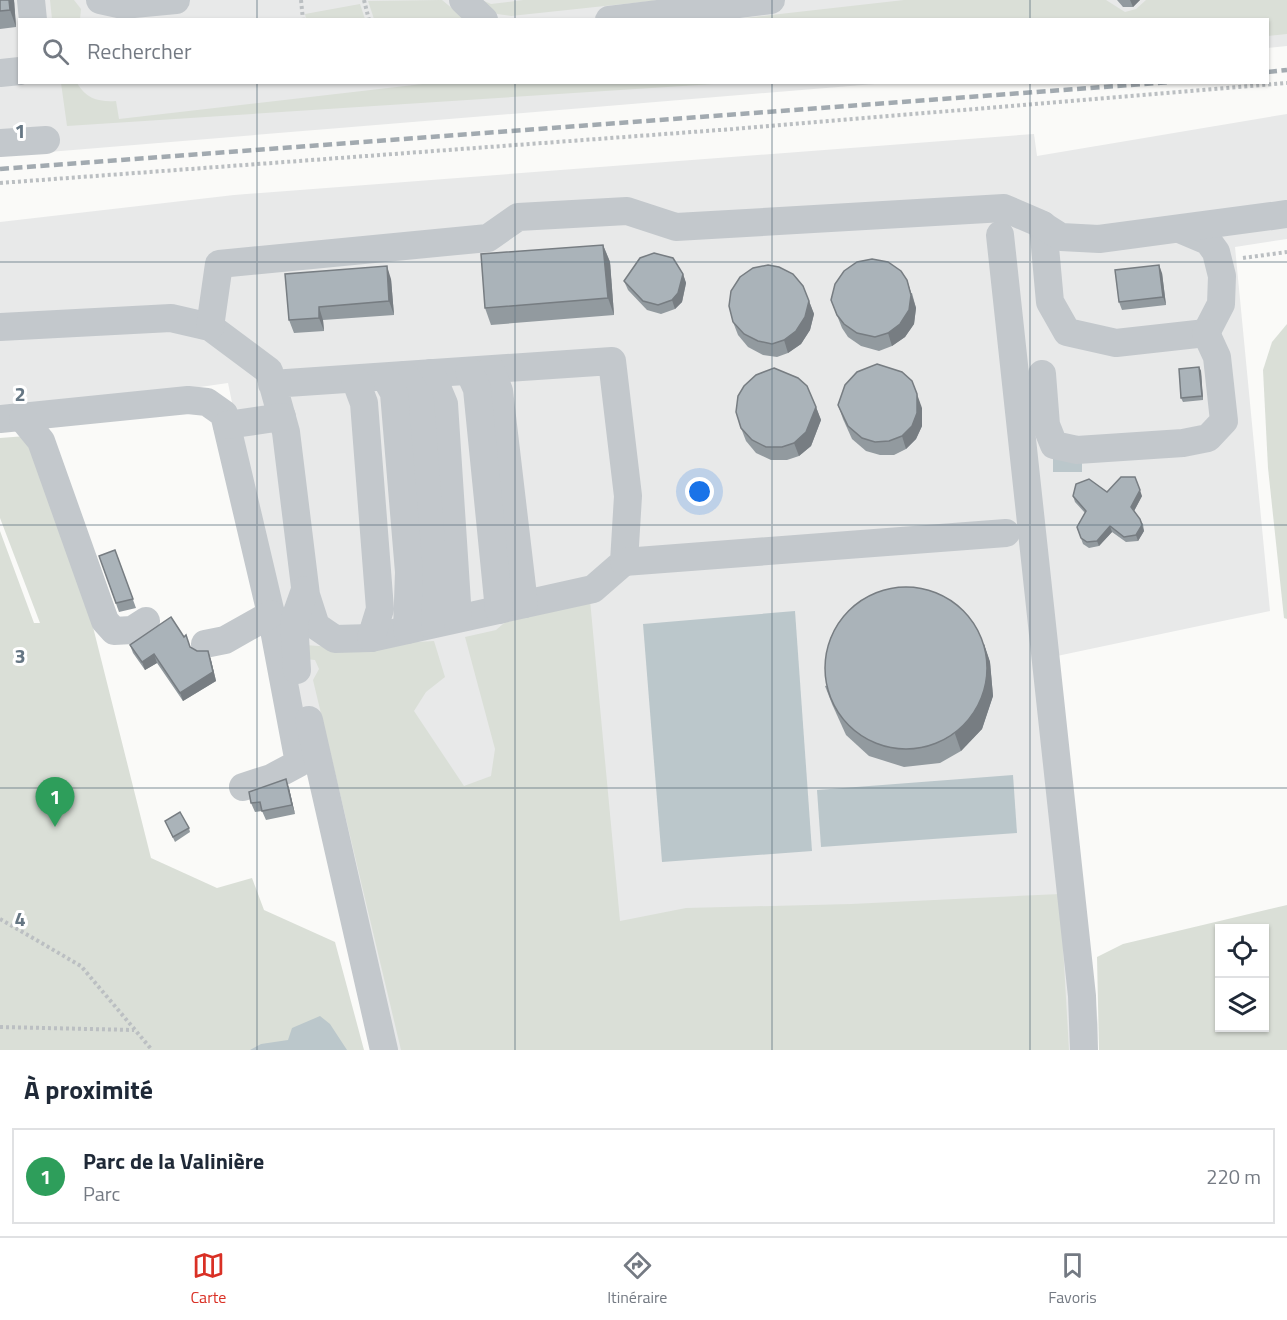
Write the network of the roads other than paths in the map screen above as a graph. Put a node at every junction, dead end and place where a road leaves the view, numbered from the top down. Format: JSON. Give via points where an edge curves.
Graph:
{"nodes":[{"id":1,"x":31,"y":0,"type":"edge"},
{"id":2,"x":100,"y":0,"type":"edge"},
{"id":3,"x":176,"y":0,"type":"edge"},
{"id":4,"x":463,"y":0,"type":"edge"},
{"id":5,"x":771,"y":0,"type":"edge"},
{"id":6,"x":33,"y":18,"type":"edge"},
{"id":7,"x":482,"y":18,"type":"edge"},
{"id":8,"x":625,"y":18,"type":"edge"},
{"id":9,"x":18,"y":71,"type":"edge"},
{"id":10,"x":0,"y":73,"type":"edge"},
{"id":11,"x":46,"y":140,"type":"dead end"},
{"id":12,"x":0,"y":143,"type":"edge"},
{"id":13,"x":1287,"y":214,"type":"edge"},
{"id":14,"x":1043,"y":225,"type":"junction"},
{"id":15,"x":1182,"y":230,"type":"junction"},
{"id":16,"x":1000,"y":235,"type":"dead end"},
{"id":17,"x":0,"y":327,"type":"edge"},
{"id":18,"x":210,"y":327,"type":"junction"},
{"id":19,"x":1206,"y":333,"type":"junction"},
{"id":20,"x":438,"y":373,"type":"junction"},
{"id":21,"x":1042,"y":374,"type":"dead end"},
{"id":22,"x":355,"y":379,"type":"junction"},
{"id":23,"x":272,"y":384,"type":"junction"},
{"id":24,"x":282,"y":417,"type":"junction"},
{"id":25,"x":12,"y":419,"type":"edge"},
{"id":26,"x":227,"y":424,"type":"junction"},
{"id":27,"x":1005,"y":533,"type":"dead end"},
{"id":28,"x":624,"y":562,"type":"junction"},
{"id":29,"x":305,"y":590,"type":"junction"},
{"id":30,"x":271,"y":614,"type":"junction"},
{"id":31,"x":466,"y":617,"type":"junction"},
{"id":32,"x":146,"y":621,"type":"dead end"},
{"id":33,"x":371,"y":638,"type":"junction"},
{"id":34,"x":205,"y":644,"type":"dead end"},
{"id":35,"x":243,"y":787,"type":"dead end"},
{"id":36,"x":384,"y":1050,"type":"edge"},
{"id":37,"x":1084,"y":1050,"type":"edge"}],
"edges":[{"from":1,"to":6,"type":"lane"},
{"from":2,"to":3,"type":"lane","via":[[123,5]]},
{"from":4,"to":7,"type":"lane"},
{"from":5,"to":8,"type":"lane"},
{"from":9,"to":10,"type":"lane"},
{"from":11,"to":12,"type":"lane"},
{"from":13,"to":15,"type":"lane"},
{"from":14,"to":15,"type":"lane","via":[[1061,237],[1099,239]]},
{"from":14,"to":18,"type":"lane","via":[[1004,208],[676,227],[627,211],[518,217],[488,238],[219,264]]},
{"from":14,"to":19,"type":"lane","via":[[1050,302],[1067,332],[1116,343]]},
{"from":15,"to":19,"type":"lane","via":[[1208,241],[1222,276],[1221,304]]},
{"from":16,"to":37,"type":"lane","via":[[1082,996]]},
{"from":17,"to":18,"type":"lane","via":[[171,318]]},
{"from":18,"to":23,"type":"lane","via":[[269,371]]},
{"from":19,"to":21,"type":"lane","via":[[1217,357],[1224,421],[1208,438],[1077,450],[1054,445],[1046,425]]},
{"from":20,"to":22,"type":"lane"},
{"from":20,"to":28,"type":"lane","via":[[612,361],[628,496]]},
{"from":20,"to":31,"type":"lane","via":[[456,400]]},
{"from":20,"to":31,"type":"lane","via":[[420,401],[431,543]]},
{"from":20,"to":31,"type":"lane","via":[[499,391]]},
{"from":22,"to":23,"type":"lane"},
{"from":22,"to":33,"type":"lane","via":[[364,403],[380,609]]},
{"from":23,"to":24,"type":"lane"},
{"from":24,"to":26,"type":"lane"},
{"from":24,"to":29,"type":"lane"},
{"from":25,"to":26,"type":"lane","via":[[188,400],[207,402],[224,414]]},
{"from":25,"to":32,"type":"lane","via":[[41,441],[105,621],[114,631],[132,630]]},
{"from":26,"to":30,"type":"lane"},
{"from":27,"to":28,"type":"lane"},
{"from":28,"to":31,"type":"lane","via":[[593,589]]},
{"from":29,"to":33,"type":"lane","via":[[316,626],[335,639]]},
{"from":29,"to":36,"type":"lane","via":[[294,621],[296,668]]},
{"from":30,"to":34,"type":"lane","via":[[225,639]]},
{"from":30,"to":35,"type":"lane","via":[[298,763]]},
{"from":31,"to":33,"type":"lane"}]}
